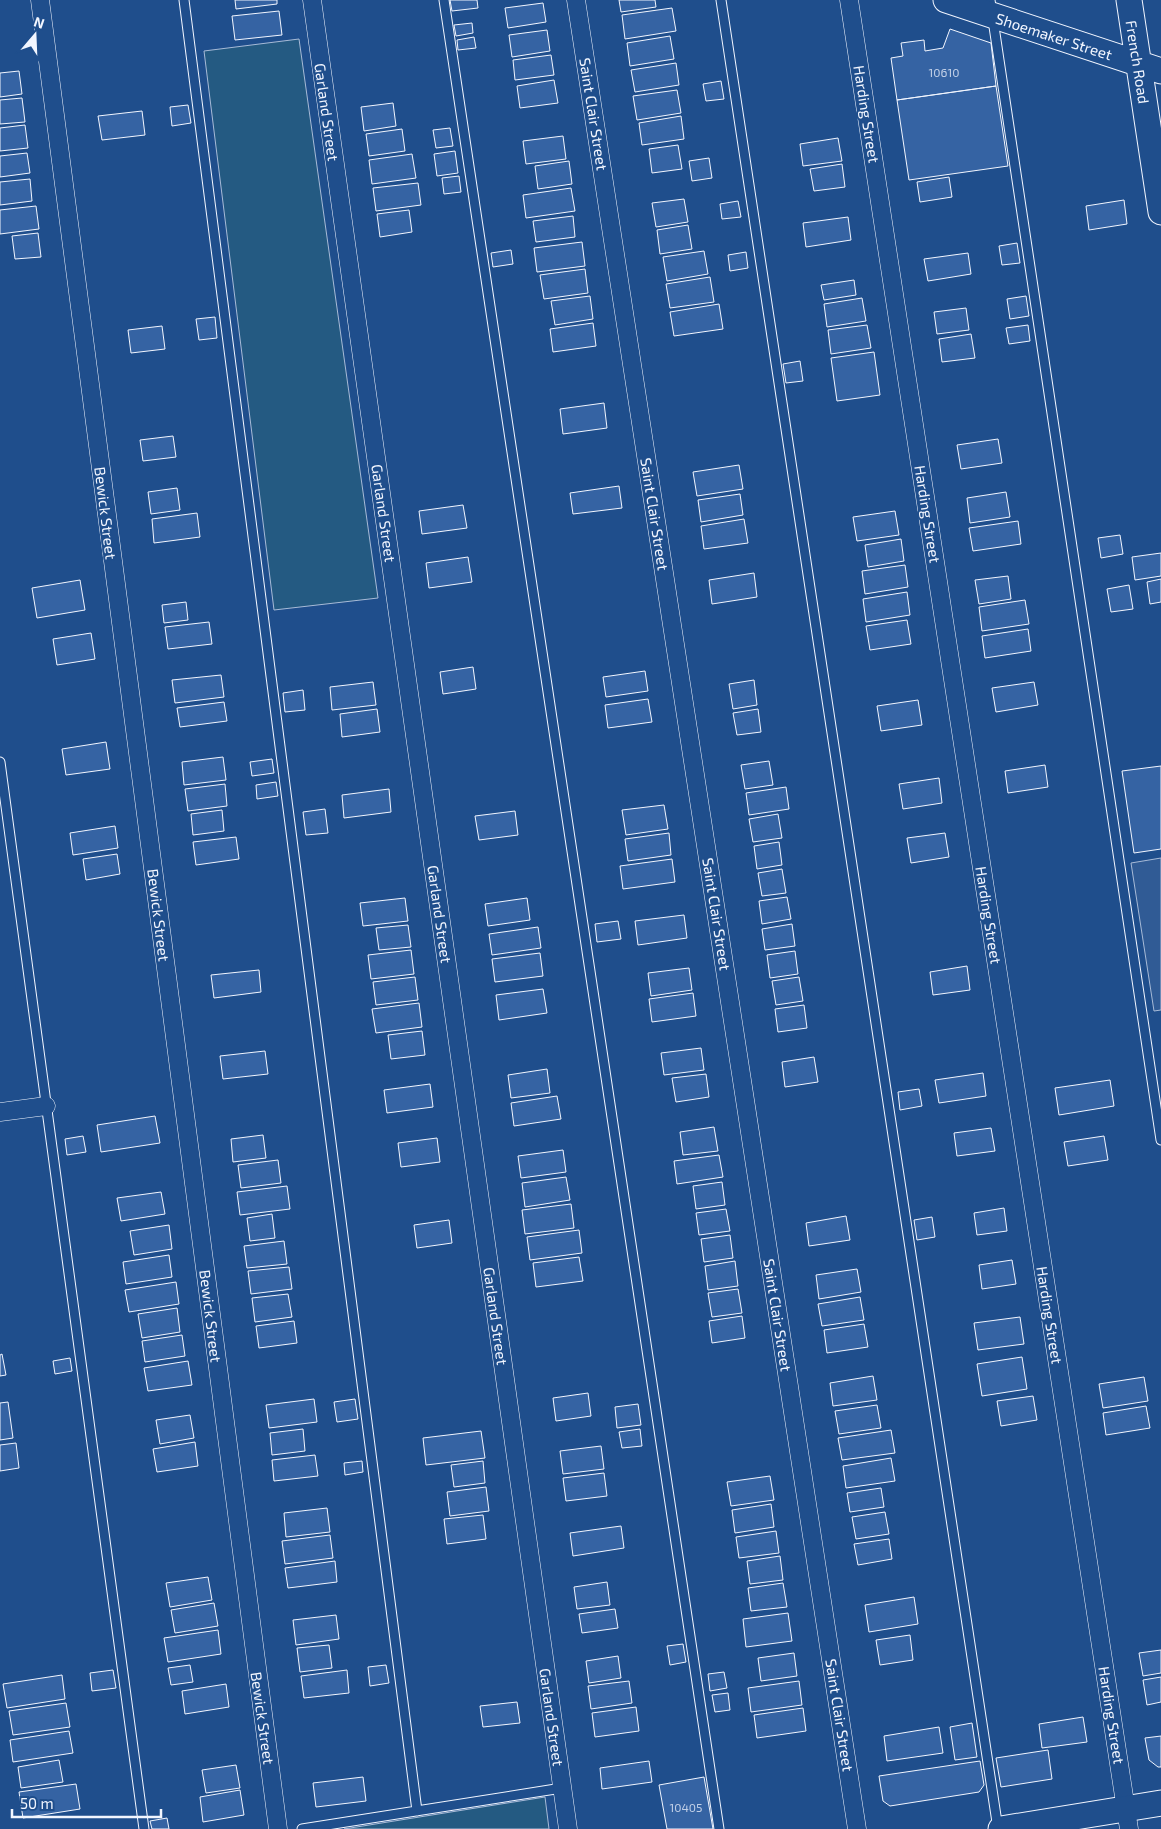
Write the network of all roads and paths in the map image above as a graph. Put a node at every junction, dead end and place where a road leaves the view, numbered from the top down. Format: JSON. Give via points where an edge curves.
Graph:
{"nodes":[{"id":1,"x":40,"y":0,"type":"edge"},
{"id":2,"x":184,"y":0,"type":"edge"},
{"id":3,"x":312,"y":0,"type":"edge"},
{"id":4,"x":444,"y":0,"type":"edge"},
{"id":5,"x":576,"y":0,"type":"edge"},
{"id":6,"x":721,"y":0,"type":"edge"},
{"id":7,"x":849,"y":0,"type":"edge"},
{"id":8,"x":946,"y":0,"type":"edge"},
{"id":9,"x":1129,"y":0,"type":"edge"},
{"id":10,"x":991,"y":8,"type":"edge"},
{"id":11,"x":1150,"y":68,"type":"edge"},
{"id":12,"x":1161,"y":212,"type":"edge"},
{"id":13,"x":0,"y":762,"type":"edge"},
{"id":14,"x":46,"y":1106,"type":"junction"},
{"id":15,"x":0,"y":1112,"type":"edge"},
{"id":16,"x":1161,"y":1140,"type":"edge"},
{"id":17,"x":562,"y":1788,"type":"junction"},
{"id":18,"x":1161,"y":1803,"type":"edge"},
{"id":19,"x":417,"y":1811,"type":"junction"},
{"id":20,"x":1127,"y":1819,"type":"edge"},
{"id":21,"x":144,"y":1829,"type":"edge"},
{"id":22,"x":278,"y":1829,"type":"edge"},
{"id":23,"x":302,"y":1829,"type":"edge"},
{"id":24,"x":568,"y":1829,"type":"edge"},
{"id":25,"x":719,"y":1829,"type":"edge"},
{"id":26,"x":857,"y":1829,"type":"edge"},
{"id":27,"x":999,"y":1829,"type":"edge"}],
"edges":[{"from":1,"to":22,"type":"street","name":"Bewick Street"},
{"from":2,"to":19,"type":"lane"},
{"from":3,"to":17,"type":"street","name":"Garland Street"},
{"from":4,"to":25,"type":"lane"},
{"from":5,"to":26,"type":"street","name":"Saint Clair Street"},
{"from":6,"to":27,"type":"lane"},
{"from":7,"to":20,"type":"street","name":"Harding Street"},
{"from":8,"to":10,"type":"street","name":"Shoemaker Street"},
{"from":9,"to":11,"type":"street","name":"French Road"},
{"from":10,"to":11,"type":"street","name":"Shoemaker Street"},
{"from":10,"to":16,"type":"lane"},
{"from":11,"to":12,"type":"street","name":"French Road"},
{"from":13,"to":14,"type":"lane"},
{"from":14,"to":15,"type":"street"},
{"from":14,"to":21,"type":"lane"},
{"from":17,"to":19,"type":"lane"},
{"from":17,"to":24,"type":"street","name":"Garland Street"},
{"from":18,"to":20,"type":"street"},
{"from":19,"to":23,"type":"lane"},
{"from":20,"to":27,"type":"street"}]}
